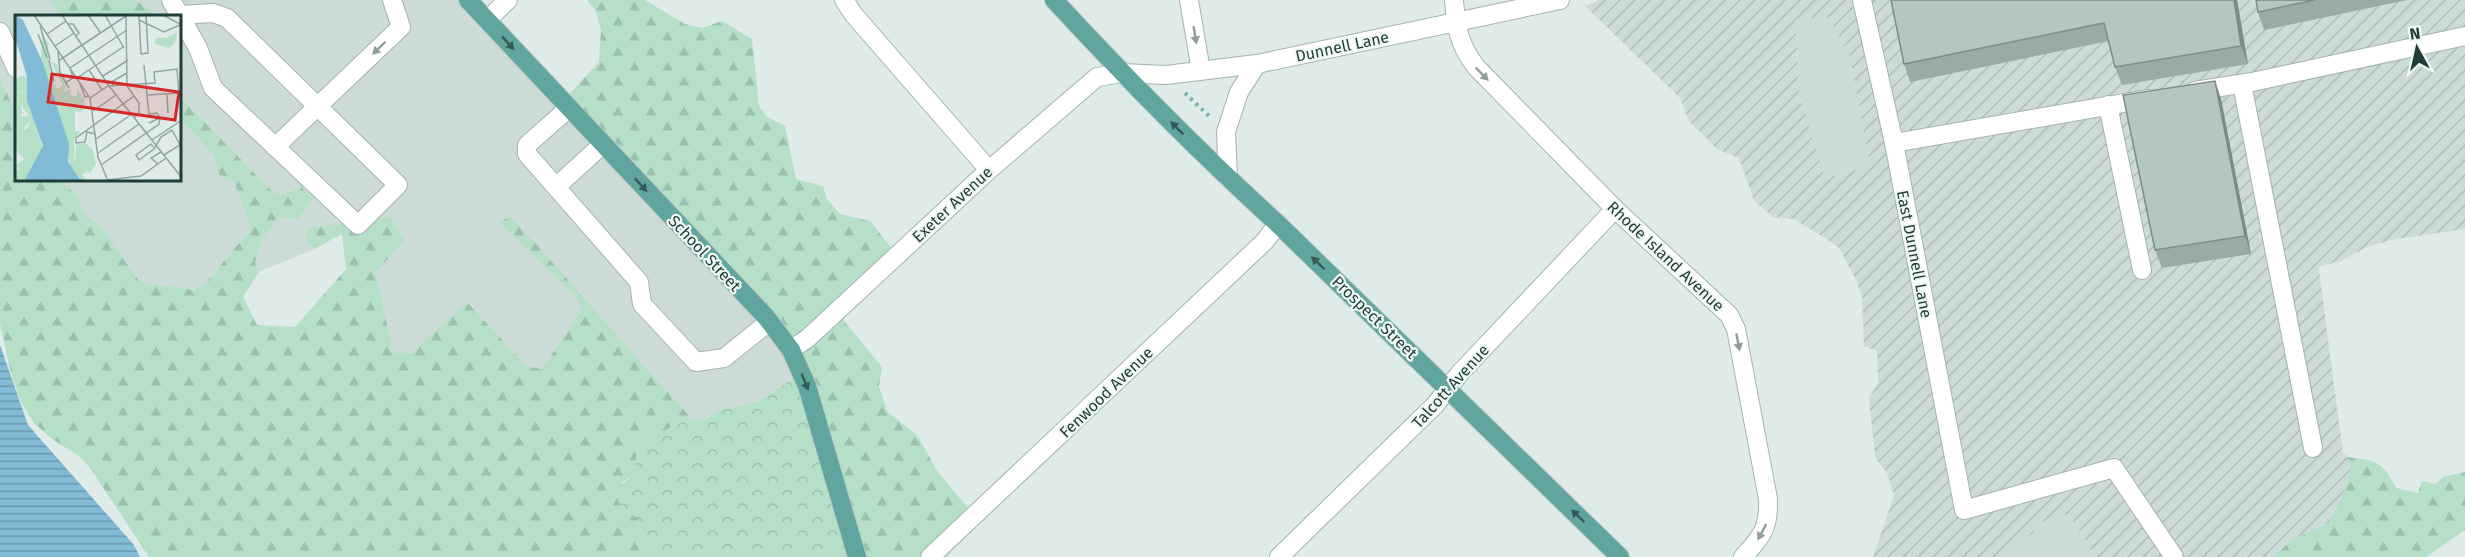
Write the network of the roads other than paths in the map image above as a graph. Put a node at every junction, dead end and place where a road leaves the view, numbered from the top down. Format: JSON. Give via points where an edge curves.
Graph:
{"nodes":[{"id":1,"x":392,"y":0,"type":"edge"},
{"id":2,"x":468,"y":0,"type":"edge"},
{"id":3,"x":508,"y":0,"type":"edge"},
{"id":4,"x":844,"y":0,"type":"edge"},
{"id":5,"x":1054,"y":0,"type":"edge"},
{"id":6,"x":1190,"y":0,"type":"edge"},
{"id":7,"x":1454,"y":0,"type":"edge"},
{"id":8,"x":1560,"y":0,"type":"edge"},
{"id":9,"x":1862,"y":0,"type":"edge"},
{"id":10,"x":215,"y":6,"type":"edge"},
{"id":11,"x":176,"y":8,"type":"edge"},
{"id":12,"x":182,"y":19,"type":"edge"},
{"id":13,"x":487,"y":20,"type":"junction"},
{"id":14,"x":1456,"y":23,"type":"junction"},
{"id":15,"x":0,"y":32,"type":"edge"},
{"id":16,"x":2465,"y":36,"type":"edge"},
{"id":17,"x":1257,"y":64,"type":"junction"},
{"id":18,"x":15,"y":66,"type":"edge"},
{"id":19,"x":1201,"y":71,"type":"junction"},
{"id":20,"x":1122,"y":73,"type":"junction"},
{"id":21,"x":2242,"y":84,"type":"junction"},
{"id":22,"x":2108,"y":105,"type":"junction"},
{"id":23,"x":319,"y":106,"type":"junction"},
{"id":24,"x":569,"y":108,"type":"junction"},
{"id":25,"x":1894,"y":143,"type":"junction"},
{"id":26,"x":603,"y":144,"type":"junction"},
{"id":27,"x":275,"y":147,"type":"junction"},
{"id":28,"x":989,"y":170,"type":"junction"},
{"id":29,"x":1228,"y":178,"type":"junction"},
{"id":30,"x":556,"y":187,"type":"junction"},
{"id":31,"x":1615,"y":209,"type":"junction"},
{"id":32,"x":1278,"y":224,"type":"junction"},
{"id":33,"x":2142,"y":270,"type":"dead end"},
{"id":34,"x":769,"y":322,"type":"junction"},
{"id":35,"x":791,"y":350,"type":"junction"},
{"id":36,"x":1448,"y":388,"type":"junction"},
{"id":37,"x":2313,"y":448,"type":"dead end"},
{"id":38,"x":857,"y":557,"type":"edge"},
{"id":39,"x":930,"y":557,"type":"edge"},
{"id":40,"x":1279,"y":557,"type":"edge"},
{"id":41,"x":1620,"y":557,"type":"edge"},
{"id":42,"x":1743,"y":557,"type":"edge"},
{"id":43,"x":2174,"y":557,"type":"edge"}],
"edges":[{"from":1,"to":23,"type":"street","one_way":true,"via":[[401,27]]},
{"from":2,"to":13,"type":"main road","name":"School Street"},
{"from":3,"to":13,"type":"street"},
{"from":4,"to":28,"type":"street"},
{"from":5,"to":20,"type":"main road","name":"Prospect Street"},
{"from":6,"to":19,"type":"street","one_way":true},
{"from":7,"to":14,"type":"street","name":"Rhode Island Avenue"},
{"from":8,"to":14,"type":"street","name":"Dunnell Lane"},
{"from":9,"to":25,"type":"street","name":"East Dunnell Lane"},
{"from":10,"to":11,"type":"street"},
{"from":10,"to":23,"type":"street"},
{"from":12,"to":27,"type":"street","via":[[213,88]]},
{"from":13,"to":24,"type":"main road","name":"School Street","one_way":true},
{"from":14,"to":17,"type":"street","name":"Dunnell Lane"},
{"from":14,"to":31,"type":"street","name":"Rhode Island Avenue","one_way":true,"via":[[1464,51],[1476,68]]},
{"from":15,"to":18,"type":"street"},
{"from":16,"to":21,"type":"street"},
{"from":17,"to":19,"type":"street","name":"Dunnell Lane"},
{"from":17,"to":29,"type":"street","via":[[1239,92],[1226,132]]},
{"from":19,"to":20,"type":"street","name":"Dunnell Lane","via":[[1166,75]]},
{"from":20,"to":28,"type":"street","name":"Exeter Avenue","via":[[1096,77]]},
{"from":29,"to":20,"type":"main road","name":"Prospect Street","one_way":true},
{"from":21,"to":22,"type":"street"},
{"from":21,"to":37,"type":"street"},
{"from":22,"to":25,"type":"street"},
{"from":22,"to":33,"type":"street"},
{"from":23,"to":27,"type":"street"},
{"from":23,"to":27,"type":"street","via":[[398,185],[358,225]]},
{"from":24,"to":26,"type":"main road","name":"School Street"},
{"from":24,"to":30,"type":"street","via":[[527,145],[527,153]]},
{"from":25,"to":43,"type":"street","name":"East Dunnell Lane","via":[[1964,510],[2114,468]]},
{"from":26,"to":30,"type":"street"},
{"from":26,"to":34,"type":"main road","name":"School Street","one_way":true},
{"from":28,"to":35,"type":"street","name":"Exeter Avenue"},
{"from":29,"to":32,"type":"main road","name":"Prospect Street"},
{"from":30,"to":34,"type":"street","via":[[639,282],[642,304],[696,362],[724,358]]},
{"from":31,"to":36,"type":"street","name":"Talcott Avenue"},
{"from":31,"to":42,"type":"street","name":"Rhode Island Avenue","one_way":true,"via":[[1730,315],[1736,329],[1768,499],[1765,532]]},
{"from":36,"to":32,"type":"main road","name":"Prospect Street","one_way":true},
{"from":32,"to":39,"type":"street","name":"Fenwood Avenue","via":[[1264,242]]},
{"from":34,"to":35,"type":"main road","name":"School Street"},
{"from":35,"to":38,"type":"main road","name":"School Street","one_way":true,"via":[[807,386]]},
{"from":36,"to":40,"type":"street","name":"Talcott Avenue"},
{"from":41,"to":36,"type":"main road","name":"Prospect Street","one_way":true}]}
